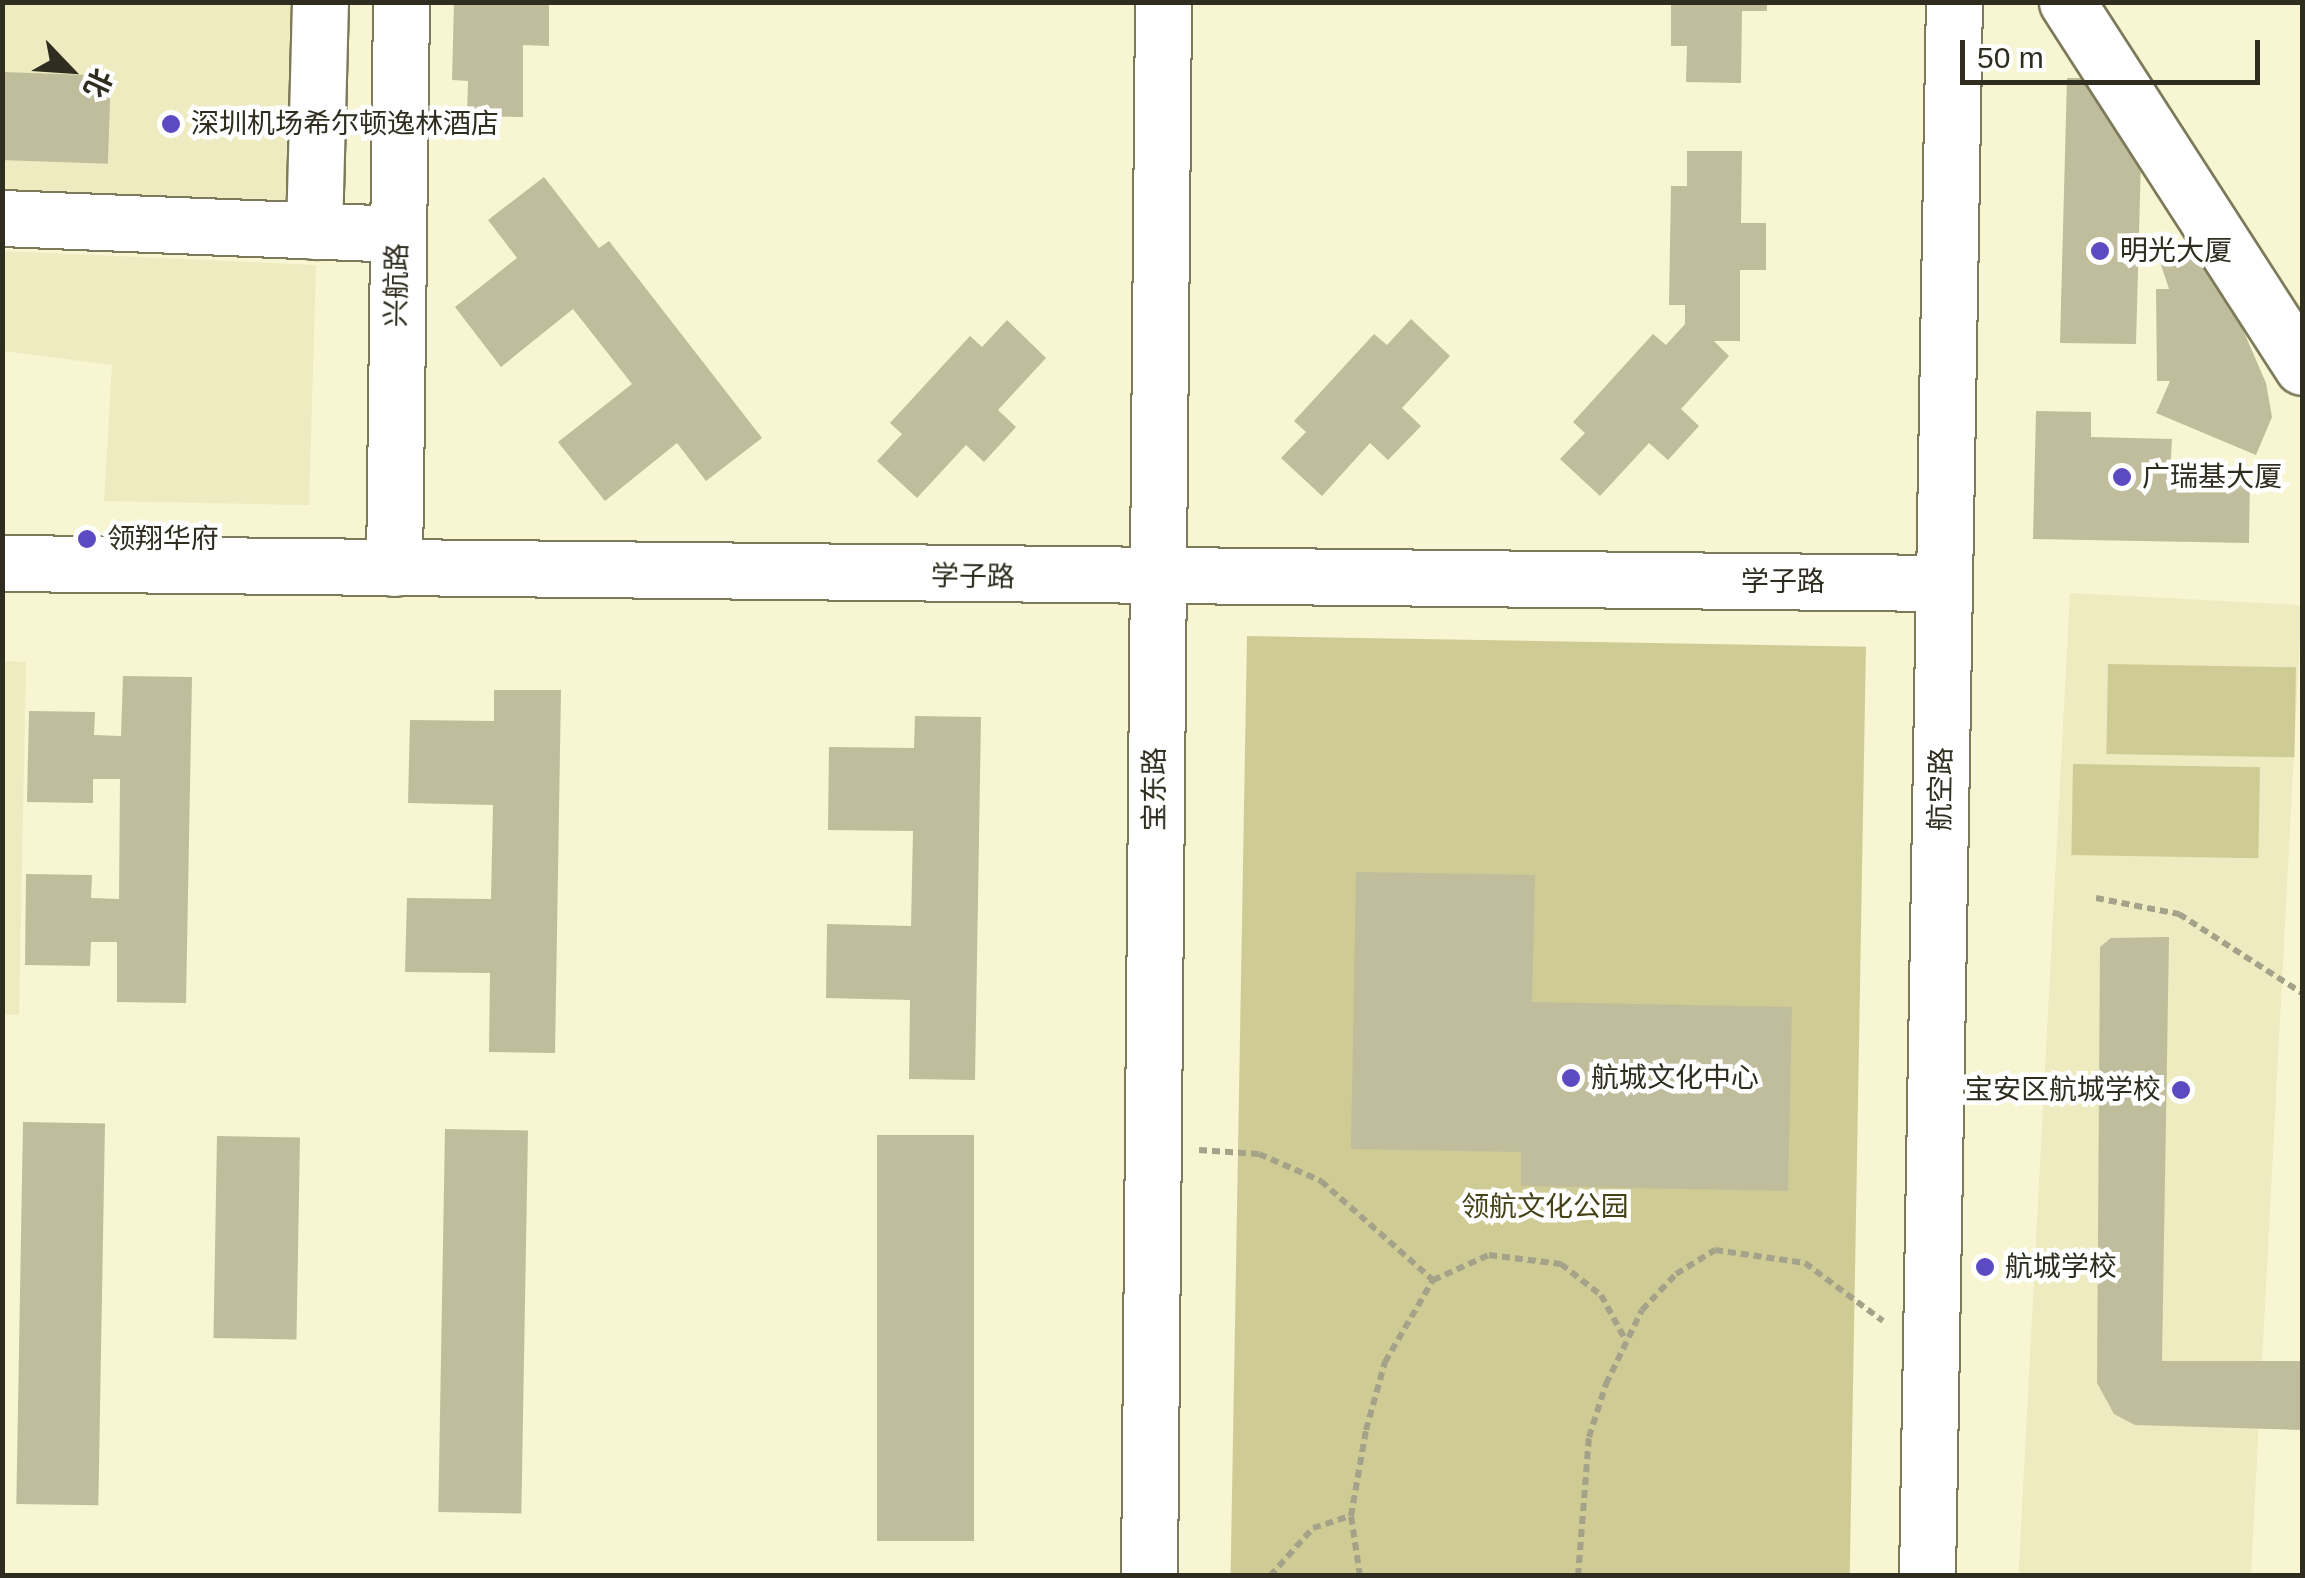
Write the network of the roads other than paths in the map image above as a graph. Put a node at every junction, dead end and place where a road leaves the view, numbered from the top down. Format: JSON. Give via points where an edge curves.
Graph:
{"nodes":[{"id":1,"x":320,"y":2,"type":"edge"},
{"id":2,"x":401,"y":2,"type":"edge"},
{"id":3,"x":1163,"y":2,"type":"edge"},
{"id":4,"x":1954,"y":2,"type":"edge"},
{"id":5,"x":2068,"y":2,"type":"edge"},
{"id":6,"x":2,"y":218,"type":"edge"},
{"id":7,"x":314,"y":231,"type":"junction"},
{"id":8,"x":398,"y":234,"type":"junction"},
{"id":9,"x":2302,"y":367,"type":"edge"},
{"id":10,"x":2,"y":563,"type":"edge"},
{"id":11,"x":394,"y":568,"type":"junction"},
{"id":12,"x":1156,"y":579,"type":"junction"},
{"id":13,"x":1944,"y":583,"type":"junction"},
{"id":14,"x":1149,"y":1576,"type":"edge"},
{"id":15,"x":1927,"y":1576,"type":"edge"}],
"edges":[{"from":1,"to":7,"type":"street"},
{"from":2,"to":8,"type":"street","name":"兴航路"},
{"from":3,"to":12,"type":"street","name":"宝东路"},
{"from":4,"to":13,"type":"street","name":"航空路"},
{"from":5,"to":9,"type":"street"},
{"from":6,"to":7,"type":"street"},
{"from":7,"to":8,"type":"street"},
{"from":8,"to":11,"type":"street","name":"兴航路"},
{"from":10,"to":11,"type":"street","name":"学子路"},
{"from":11,"to":12,"type":"street","name":"学子路"},
{"from":12,"to":13,"type":"street","name":"学子路"},
{"from":12,"to":14,"type":"street","name":"宝东路"},
{"from":13,"to":15,"type":"street","name":"航空路"}]}
